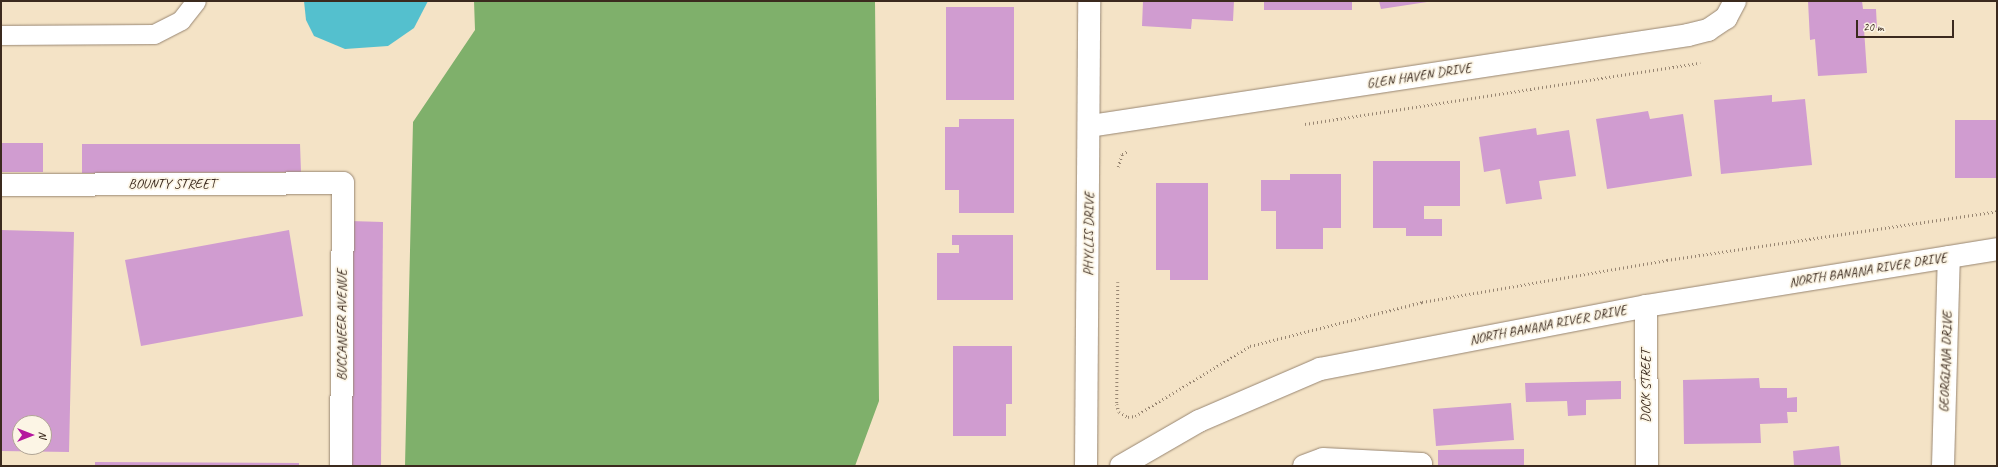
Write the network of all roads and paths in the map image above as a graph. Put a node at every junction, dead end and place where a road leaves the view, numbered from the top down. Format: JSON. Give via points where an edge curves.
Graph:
{"nodes":[{"id":1,"x":196,"y":1,"type":"edge"},
{"id":2,"x":1089,"y":1,"type":"edge"},
{"id":3,"x":1735,"y":1,"type":"edge"},
{"id":4,"x":1,"y":35,"type":"edge"},
{"id":5,"x":1708,"y":61,"type":"dead end"},
{"id":6,"x":1302,"y":125,"type":"dead end"},
{"id":7,"x":1090,"y":126,"type":"junction"},
{"id":8,"x":1137,"y":149,"type":"dead end"},
{"id":9,"x":1118,"y":173,"type":"dead end"},
{"id":10,"x":343,"y":183,"type":"joint"},
{"id":11,"x":1,"y":185,"type":"edge"},
{"id":12,"x":1997,"y":211,"type":"edge"},
{"id":13,"x":1997,"y":249,"type":"edge"},
{"id":14,"x":1949,"y":257,"type":"junction"},
{"id":15,"x":1118,"y":277,"type":"dead end"},
{"id":16,"x":1646,"y":306,"type":"junction"},
{"id":17,"x":341,"y":466,"type":"edge"},
{"id":18,"x":1086,"y":466,"type":"edge"},
{"id":19,"x":1121,"y":466,"type":"edge"},
{"id":20,"x":1304,"y":466,"type":"edge"},
{"id":21,"x":1422,"y":466,"type":"edge"},
{"id":22,"x":1647,"y":466,"type":"edge"},
{"id":23,"x":1943,"y":466,"type":"edge"}],
"edges":[{"from":1,"to":4,"type":"lane","via":[[181,20],[154,34]]},
{"from":2,"to":7,"type":"street","name":"PHYLLIS DRIVE"},
{"from":3,"to":7,"type":"street","name":"GLEN HAVEN DRIVE","via":[[1726,18],[1708,30],[1688,35]]},
{"from":5,"to":6,"type":"path","via":[[1672,70]]},
{"from":7,"to":18,"type":"street","name":"PHYLLIS DRIVE"},
{"from":8,"to":9,"type":"path","via":[[1122,154]]},
{"from":10,"to":11,"type":"street","name":"BOUNTY STREET"},
{"from":10,"to":17,"type":"street","name":"BUCCANEER AVENUE"},
{"from":12,"to":15,"type":"path","via":[[1667,260],[1422,302],[1250,346],[1135,416],[1128,417],[1119,412],[1117,404]]},
{"from":13,"to":14,"type":"street","name":"NORTH BANANA RIVER DRIVE"},
{"from":14,"to":16,"type":"street","name":"NORTH BANANA RIVER DRIVE"},
{"from":14,"to":23,"type":"street","name":"GEORGIANA DRIVE"},
{"from":16,"to":19,"type":"street","name":"NORTH BANANA RIVER DRIVE","via":[[1320,369],[1199,420]]},
{"from":16,"to":22,"type":"street","name":"DOCK STREET"},
{"from":20,"to":21,"type":"street","via":[[1324,459]]}]}
